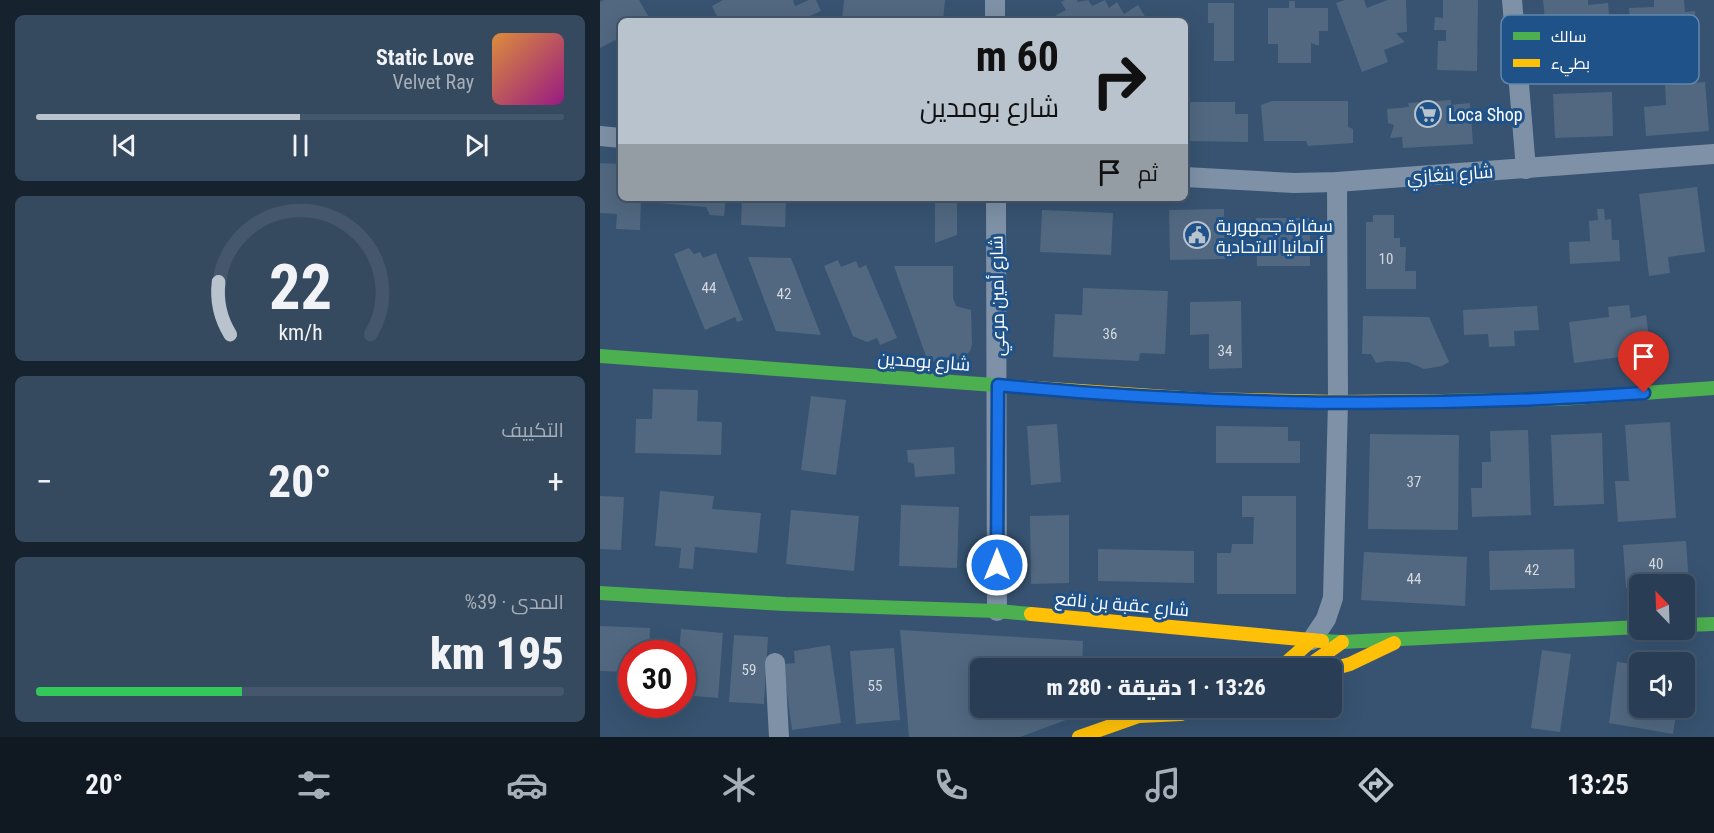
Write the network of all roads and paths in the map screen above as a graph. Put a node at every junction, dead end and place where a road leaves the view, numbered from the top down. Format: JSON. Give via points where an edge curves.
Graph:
{"nodes":[{"id":1,"x":995,"y":0,"type":"edge"},
{"id":2,"x":1512,"y":0,"type":"edge"},
{"id":3,"x":1513,"y":15,"type":"edge"},
{"id":4,"x":995,"y":18,"type":"edge"},
{"id":5,"x":1519,"y":84,"type":"edge"},
{"id":6,"x":600,"y":136,"type":"edge"},
{"id":7,"x":618,"y":138,"type":"edge"},
{"id":8,"x":1714,"y":153,"type":"edge"},
{"id":9,"x":1526,"y":169,"type":"junction"},
{"id":10,"x":1188,"y":177,"type":"edge"},
{"id":11,"x":1337,"y":182,"type":"junction"},
{"id":12,"x":996,"y":201,"type":"edge"},
{"id":13,"x":600,"y":356,"type":"edge"},
{"id":14,"x":998,"y":385,"type":"junction"},
{"id":15,"x":1714,"y":388,"type":"edge"},
{"id":16,"x":1338,"y":402,"type":"junction"},
{"id":17,"x":600,"y":593,"type":"edge"},
{"id":18,"x":997,"y":611,"type":"junction"},
{"id":19,"x":1714,"y":624,"type":"edge"},
{"id":20,"x":1695,"y":625,"type":"edge"},
{"id":21,"x":1629,"y":628,"type":"edge"},
{"id":22,"x":1312,"y":640,"type":"junction"},
{"id":23,"x":1401,"y":640,"type":"junction"},
{"id":24,"x":1342,"y":642,"type":"junction"},
{"id":25,"x":1292,"y":658,"type":"edge"},
{"id":26,"x":1319,"y":658,"type":"edge"},
{"id":27,"x":775,"y":663,"type":"dead end"},
{"id":28,"x":1342,"y":666,"type":"edge"},
{"id":29,"x":1133,"y":718,"type":"edge"},
{"id":30,"x":1173,"y":718,"type":"edge"},
{"id":31,"x":1153,"y":728,"type":"dead end"},
{"id":32,"x":778,"y":737,"type":"edge"},
{"id":33,"x":1079,"y":737,"type":"edge"}],
"edges":[{"from":1,"to":4,"type":"street"},
{"from":2,"to":3,"type":"street"},
{"from":5,"to":9,"type":"street"},
{"from":6,"to":7,"type":"street"},
{"from":8,"to":9,"type":"street","name":"شارع بنغازي"},
{"from":9,"to":11,"type":"street","name":"شارع بنغازي"},
{"from":10,"to":11,"type":"street","name":"شارع بنغازي"},
{"from":11,"to":16,"type":"street"},
{"from":12,"to":14,"type":"street","name":"شارع أمين مرعي"},
{"from":13,"to":14,"type":"street","name":"شارع بومدين"},
{"from":14,"to":16,"type":"street","name":"شارع بومدين","via":[[1197,399]]},
{"from":14,"to":18,"type":"street","name":"شارع أمين مرعي"},
{"from":15,"to":16,"type":"street","name":"شارع بومدين","via":[[1560,399]]},
{"from":16,"to":22,"type":"street","via":[[1332,598],[1326,620]]},
{"from":17,"to":18,"type":"street","name":"شارع عقبة بن نافع"},
{"from":18,"to":22,"type":"street","name":"شارع عقبة بن نافع"},
{"from":19,"to":20,"type":"street"},
{"from":21,"to":23,"type":"street","name":"شارع عقبة بن نافع"},
{"from":22,"to":24,"type":"street","name":"شارع عقبة بن نافع"},
{"from":22,"to":25,"type":"street"},
{"from":23,"to":24,"type":"street","name":"شارع عقبة بن نافع"},
{"from":23,"to":28,"type":"street"},
{"from":24,"to":26,"type":"street"},
{"from":27,"to":32,"type":"street"},
{"from":29,"to":33,"type":"street"},
{"from":30,"to":31,"type":"street"}]}
